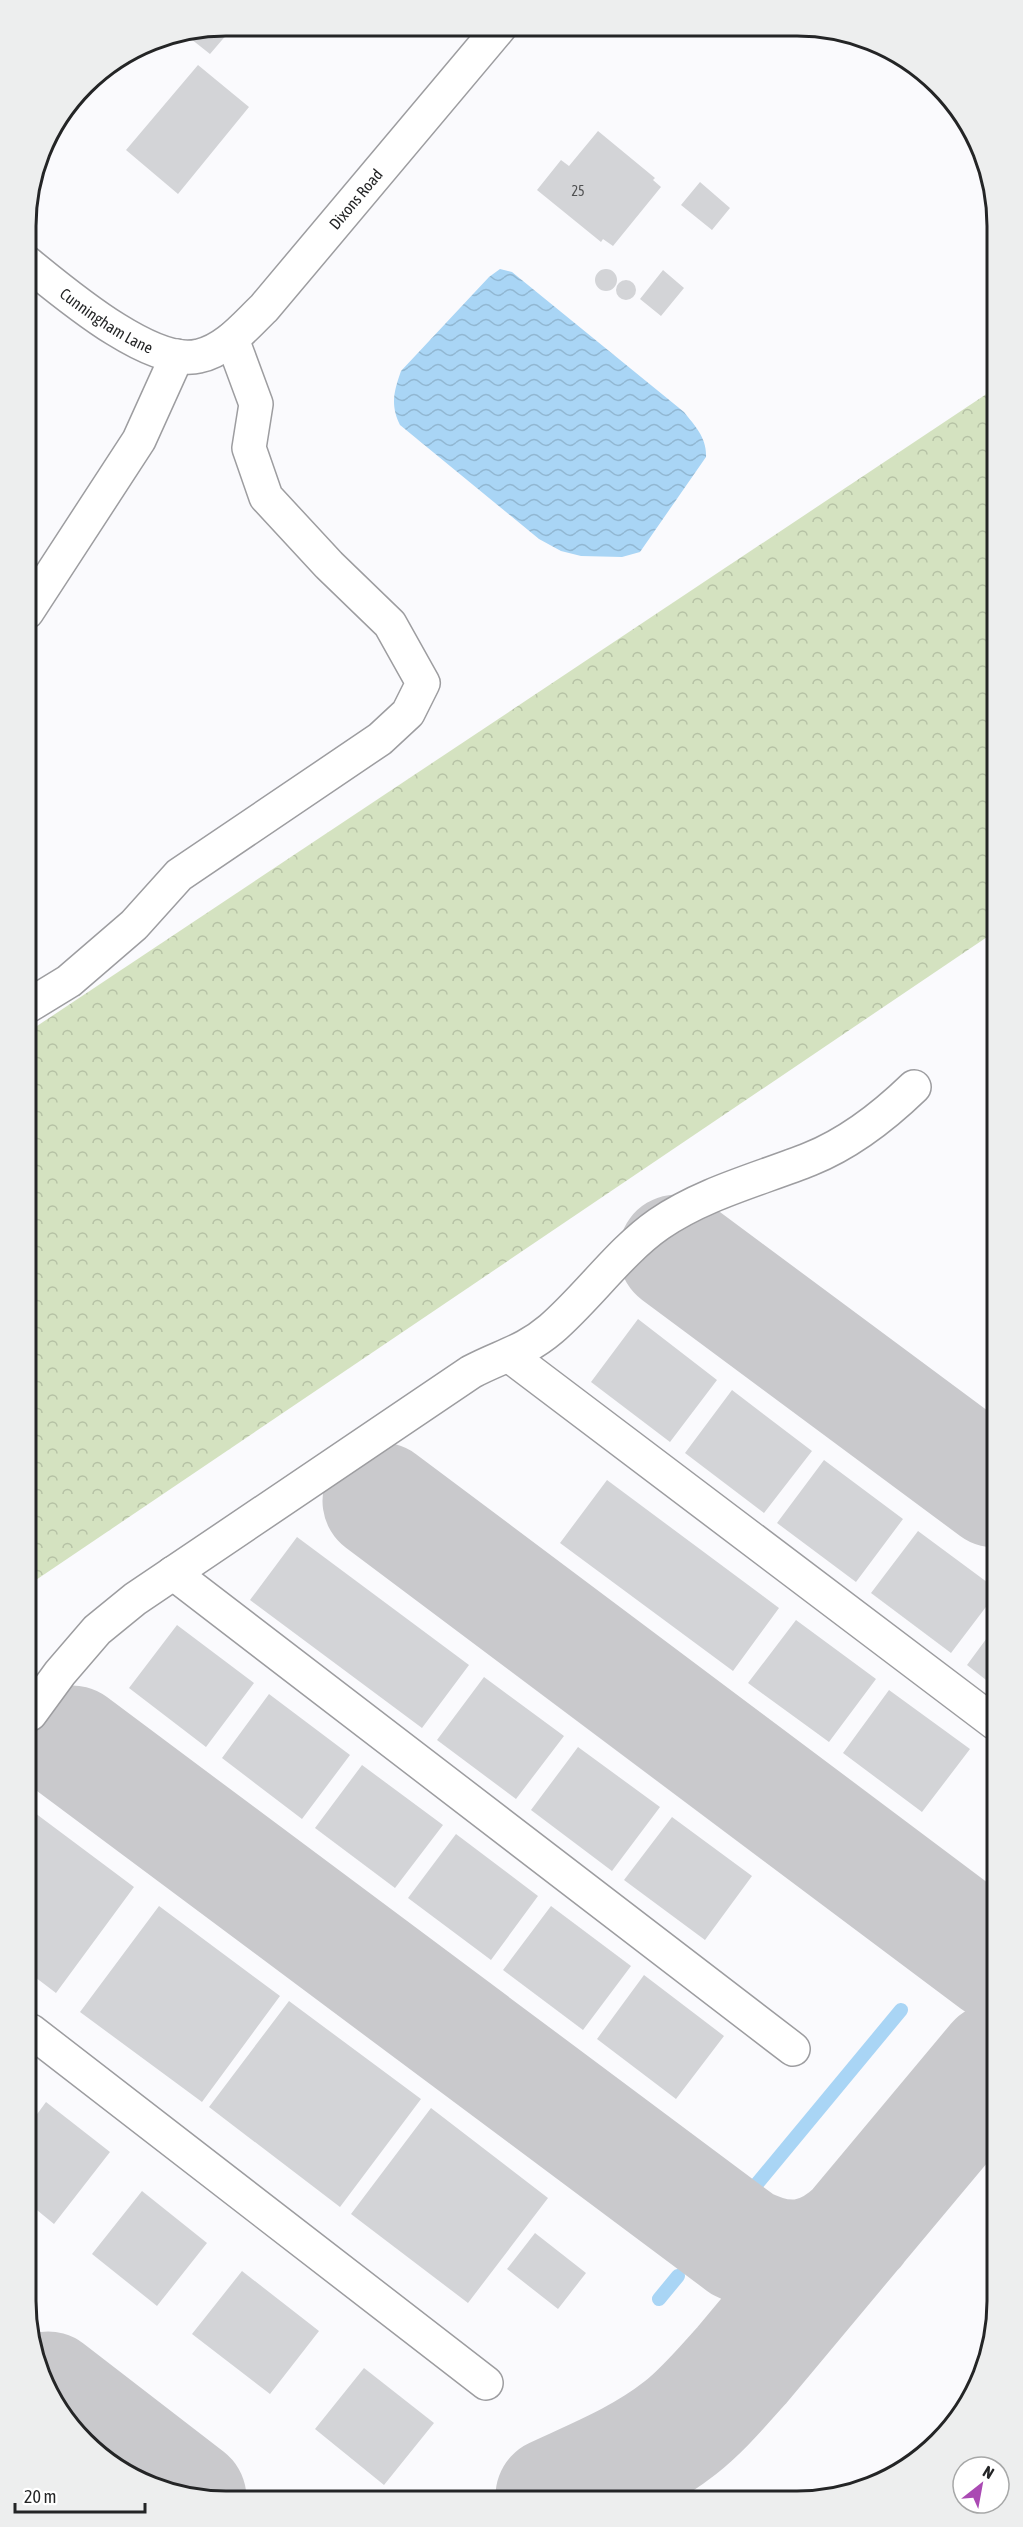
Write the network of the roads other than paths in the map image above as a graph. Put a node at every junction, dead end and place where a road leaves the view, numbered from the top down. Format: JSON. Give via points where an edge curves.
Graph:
{"nodes":[{"id":1,"x":492,"y":36,"type":"edge"},
{"id":2,"x":36,"y":270,"type":"edge"},
{"id":3,"x":232,"y":339,"type":"junction"},
{"id":4,"x":188,"y":356,"type":"junction"},
{"id":5,"x":36,"y":598,"type":"edge"},
{"id":6,"x":36,"y":1001,"type":"edge"},
{"id":7,"x":914,"y":1087,"type":"dead end"},
{"id":8,"x":510,"y":1356,"type":"junction"},
{"id":9,"x":173,"y":1573,"type":"junction"},
{"id":10,"x":36,"y":1706,"type":"edge"},
{"id":11,"x":987,"y":1717,"type":"edge"},
{"id":12,"x":36,"y":2035,"type":"edge"},
{"id":13,"x":793,"y":2049,"type":"dead end"},
{"id":14,"x":486,"y":2383,"type":"dead end"}],
"edges":[{"from":1,"to":3,"type":"street","name":"Dixons Road","via":[[264,308]]},
{"from":2,"to":4,"type":"street","name":"Cunningham Lane","via":[[93,315],[154,349]]},
{"from":3,"to":4,"type":"street","name":"Dixons Road"},
{"from":3,"to":6,"type":"street","via":[[256,404],[249,448],[266,497],[390,624],[423,683],[408,713],[380,739],[179,875],[134,925],[69,981]]},
{"from":4,"to":5,"type":"street","via":[[139,440]]},
{"from":7,"to":8,"type":"street","via":[[885,1115],[844,1141],[659,1224],[550,1329]]},
{"from":8,"to":9,"type":"street","via":[[471,1372]]},
{"from":8,"to":11,"type":"street"},
{"from":9,"to":10,"type":"street","via":[[97,1630]]},
{"from":9,"to":13,"type":"street"},
{"from":12,"to":14,"type":"street"}]}
